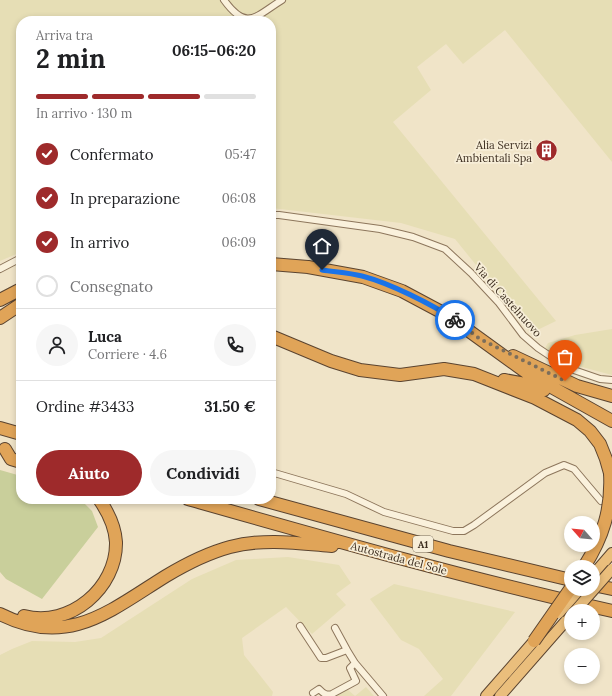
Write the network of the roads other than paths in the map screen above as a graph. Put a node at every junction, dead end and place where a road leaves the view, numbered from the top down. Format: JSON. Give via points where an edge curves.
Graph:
{"nodes":[{"id":1,"x":224,"y":0,"type":"edge"},
{"id":2,"x":282,"y":0,"type":"edge"},
{"id":3,"x":239,"y":16,"type":"edge"},
{"id":4,"x":257,"y":16,"type":"edge"},
{"id":5,"x":276,"y":215,"type":"edge"},
{"id":6,"x":16,"y":261,"type":"edge"},
{"id":7,"x":276,"y":264,"type":"edge"},
{"id":8,"x":0,"y":269,"type":"edge"},
{"id":9,"x":16,"y":292,"type":"edge"},
{"id":10,"x":16,"y":298,"type":"edge"},
{"id":11,"x":0,"y":300,"type":"edge"},
{"id":12,"x":16,"y":307,"type":"edge"},
{"id":13,"x":0,"y":308,"type":"edge"},
{"id":14,"x":0,"y":318,"type":"edge"},
{"id":15,"x":276,"y":338,"type":"edge"},
{"id":16,"x":480,"y":339,"type":"junction"},
{"id":17,"x":479,"y":375,"type":"junction"},
{"id":18,"x":612,"y":380,"type":"edge"},
{"id":19,"x":612,"y":396,"type":"edge"},
{"id":20,"x":612,"y":421,"type":"edge"},
{"id":21,"x":612,"y":427,"type":"edge"},
{"id":22,"x":0,"y":428,"type":"edge"},
{"id":23,"x":16,"y":433,"type":"edge"},
{"id":24,"x":2,"y":448,"type":"edge"},
{"id":25,"x":16,"y":452,"type":"edge"},
{"id":26,"x":16,"y":460,"type":"edge"},
{"id":27,"x":276,"y":473,"type":"edge"},
{"id":28,"x":601,"y":501,"type":"dead end"},
{"id":29,"x":102,"y":504,"type":"edge"},
{"id":30,"x":206,"y":504,"type":"edge"},
{"id":31,"x":276,"y":504,"type":"edge"},
{"id":32,"x":360,"y":548,"type":"junction"},
{"id":33,"x":612,"y":553,"type":"edge"},
{"id":34,"x":589,"y":560,"type":"edge"},
{"id":35,"x":600,"y":567,"type":"edge"},
{"id":36,"x":612,"y":569,"type":"edge"},
{"id":37,"x":564,"y":578,"type":"edge"},
{"id":38,"x":600,"y":586,"type":"edge"},
{"id":39,"x":612,"y":589,"type":"edge"},
{"id":40,"x":566,"y":596,"type":"edge"},
{"id":41,"x":575,"y":596,"type":"edge"},
{"id":42,"x":581,"y":604,"type":"edge"},
{"id":43,"x":0,"y":607,"type":"edge"},
{"id":44,"x":612,"y":611,"type":"edge"},
{"id":45,"x":0,"y":614,"type":"edge"},
{"id":46,"x":564,"y":621,"type":"edge"},
{"id":47,"x":300,"y":626,"type":"dead end"},
{"id":48,"x":335,"y":628,"type":"dead end"},
{"id":49,"x":539,"y":643,"type":"junction"},
{"id":50,"x":347,"y":650,"type":"junction"},
{"id":51,"x":355,"y":663,"type":"junction"},
{"id":52,"x":313,"y":693,"type":"dead end"},
{"id":53,"x":383,"y":696,"type":"edge"},
{"id":54,"x":486,"y":696,"type":"edge"},
{"id":55,"x":500,"y":696,"type":"edge"}],
"edges":[{"from":1,"to":3,"type":"street"},
{"from":2,"to":4,"type":"street"},
{"from":5,"to":18,"type":"street","name":"Via di Castelnuovo","via":[[380,229],[413,237],[444,249],[470,272],[499,303],[523,335],[538,348],[568,368]]},
{"from":6,"to":8,"type":"street"},
{"from":7,"to":16,"type":"highway","via":[[363,276],[402,291],[436,309]]},
{"from":9,"to":11,"type":"highway"},
{"from":10,"to":13,"type":"highway"},
{"from":12,"to":14,"type":"highway"},
{"from":15,"to":17,"type":"highway","via":[[360,370],[400,375],[444,369]]},
{"from":16,"to":19,"type":"highway","via":[[577,386]]},
{"from":16,"to":20,"type":"highway","via":[[530,375]]},
{"from":17,"to":21,"type":"highway","via":[[539,387]]},
{"from":17,"to":34,"type":"highway","bridge":true,"via":[[535,398],[577,420],[600,444],[610,474],[609,505],[595,550]]},
{"from":22,"to":23,"type":"highway"},
{"from":24,"to":25,"type":"highway"},
{"from":24,"to":26,"type":"highway","via":[[11,459]]},
{"from":27,"to":28,"type":"street","via":[[346,494],[384,512],[453,531],[464,531],[545,472],[564,465],[574,469]]},
{"from":29,"to":43,"type":"highway","via":[[114,528],[115,557],[106,580],[96,594],[69,612],[50,618],[32,618],[11,613]]},
{"from":30,"to":32,"type":"highway","name":"Autostrada del Sole","number":"A1"},
{"from":31,"to":37,"type":"highway","name":"Autostrada del Sole","number":"A1","via":[[449,551]]},
{"from":32,"to":44,"type":"highway","name":"Autostrada del Sole","number":"A1"},
{"from":32,"to":45,"type":"highway","via":[[272,541],[230,547],[198,559],[168,575],[114,610],[72,626],[37,626],[20,623]]},
{"from":33,"to":35,"type":"highway"},
{"from":36,"to":42,"type":"highway","bridge":true},
{"from":38,"to":39,"type":"highway"},
{"from":40,"to":49,"type":"highway","bridge":true},
{"from":41,"to":49,"type":"highway","bridge":true},
{"from":46,"to":49,"type":"highway"},
{"from":47,"to":50,"type":"street","via":[[321,658]]},
{"from":48,"to":50,"type":"street"},
{"from":49,"to":54,"type":"highway"},
{"from":49,"to":55,"type":"highway"},
{"from":50,"to":51,"type":"street"},
{"from":51,"to":52,"type":"street","via":[[350,668],[356,681],[332,694],[328,695],[319,688]]},
{"from":51,"to":53,"type":"street"}]}
